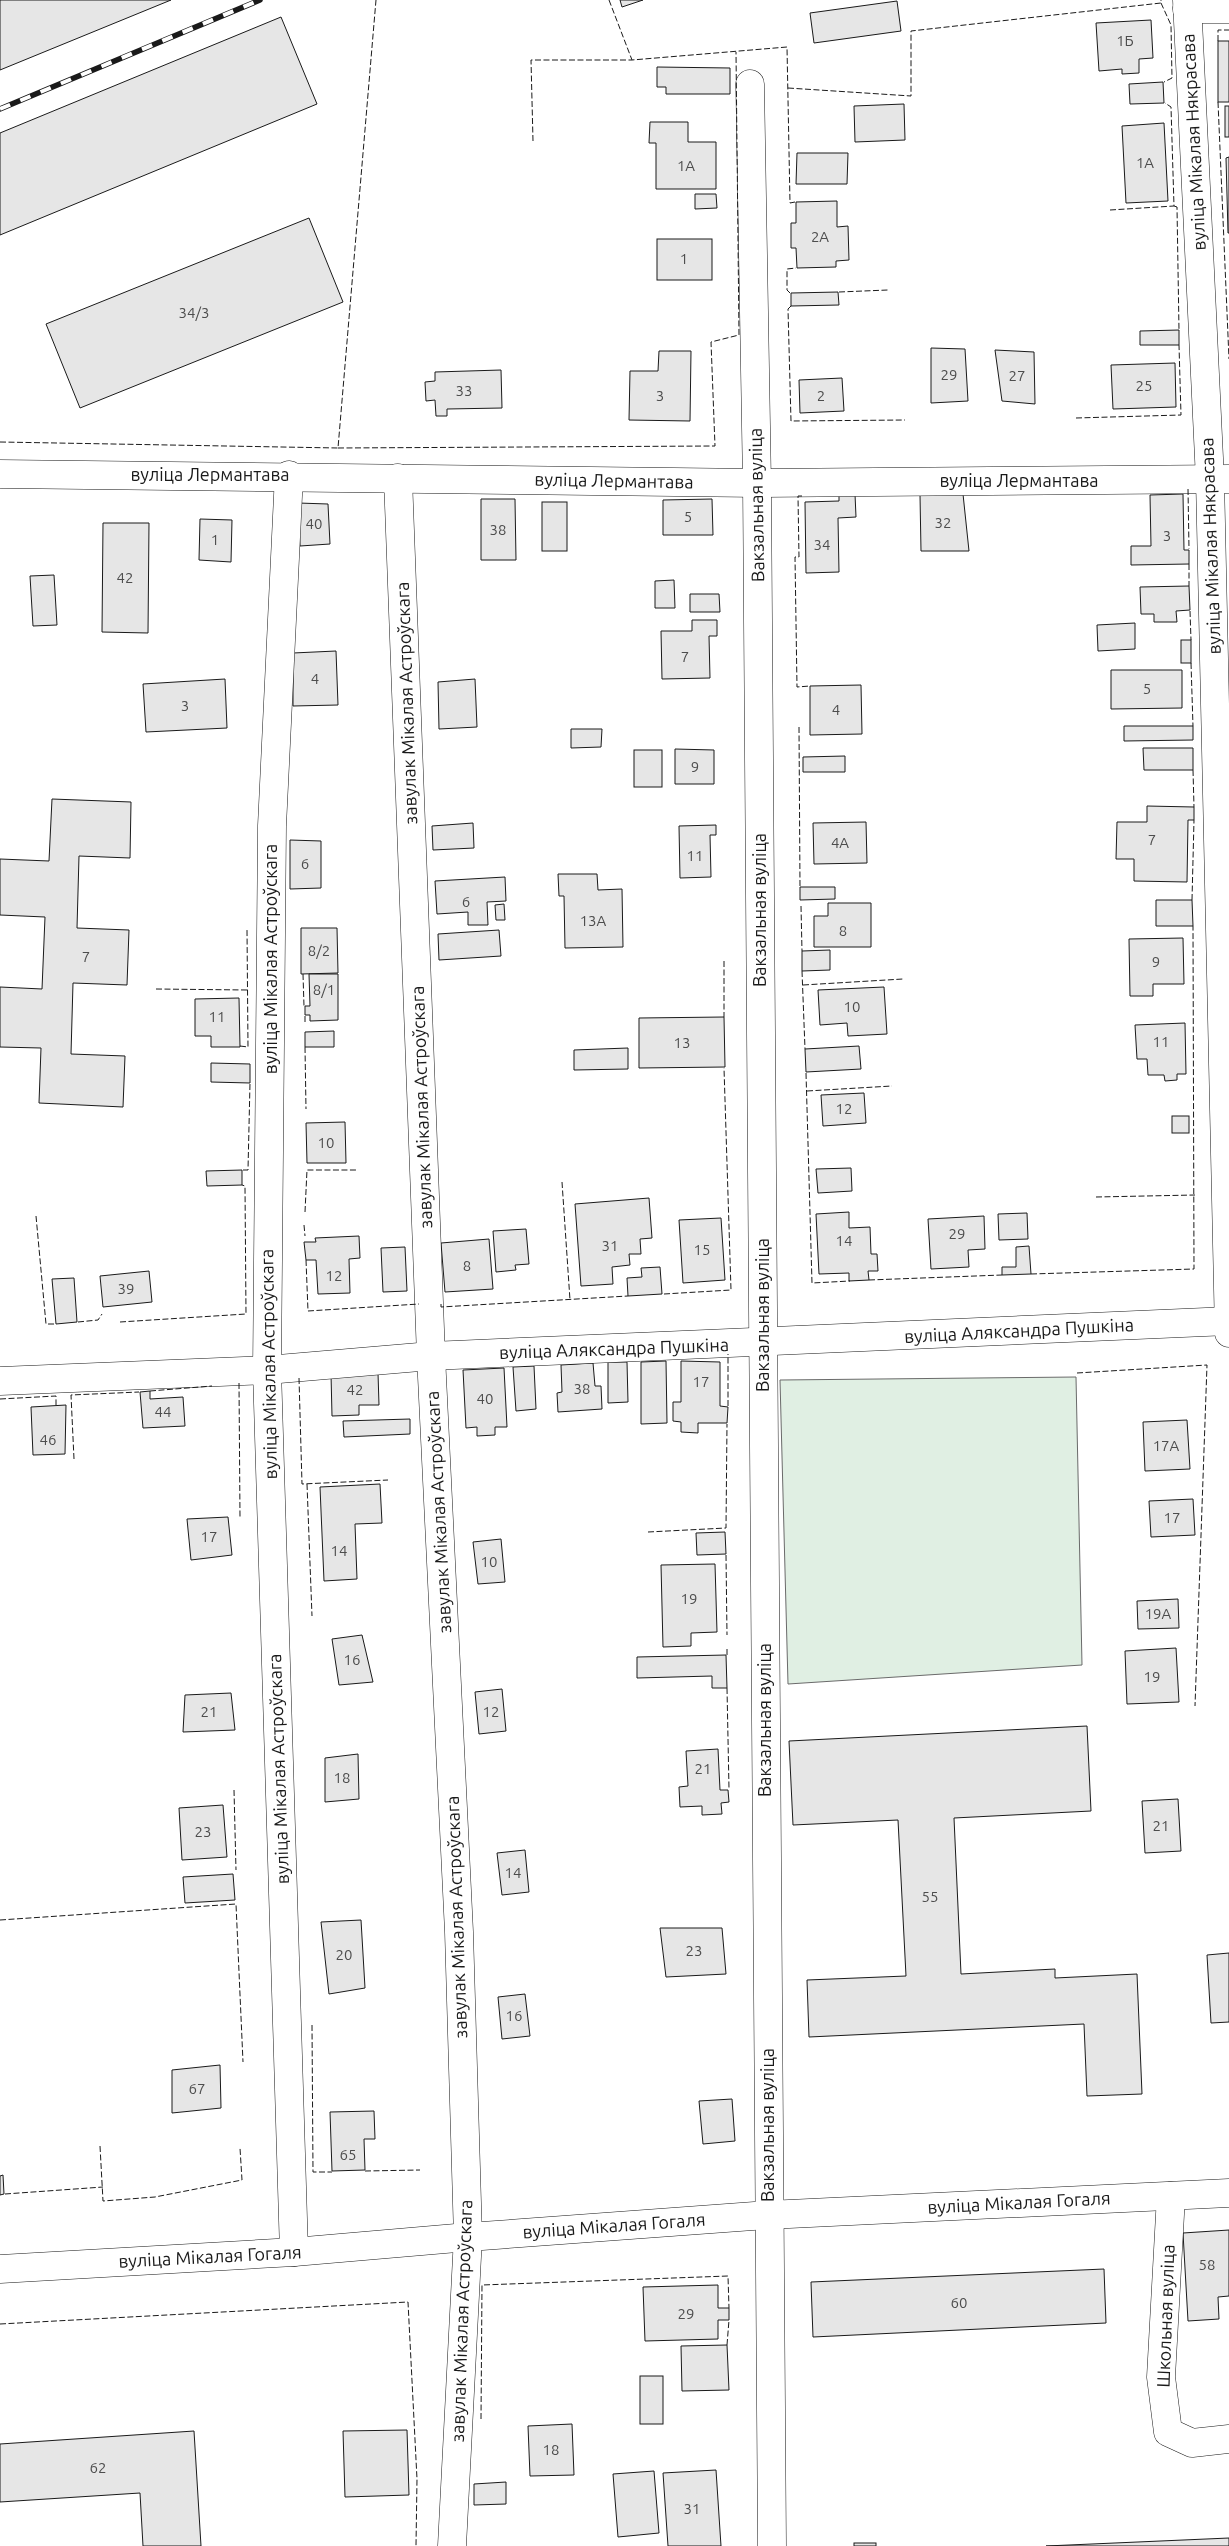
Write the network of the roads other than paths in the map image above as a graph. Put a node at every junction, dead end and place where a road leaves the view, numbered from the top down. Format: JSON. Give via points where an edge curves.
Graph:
{"nodes":[{"id":1,"x":1187,"y":4,"type":"edge"},
{"id":2,"x":1229,"y":10,"type":"edge"},
{"id":3,"x":750,"y":84,"type":"dead end"},
{"id":4,"x":0,"y":474,"type":"edge"},
{"id":5,"x":289,"y":476,"type":"junction"},
{"id":6,"x":398,"y":478,"type":"junction"},
{"id":7,"x":1219,"y":479,"type":"edge"},
{"id":8,"x":757,"y":483,"type":"junction"},
{"id":9,"x":1229,"y":1321,"type":"edge"},
{"id":10,"x":1229,"y":1333,"type":"edge"},
{"id":11,"x":763,"y":1343,"type":"junction"},
{"id":12,"x":431,"y":1356,"type":"junction"},
{"id":13,"x":267,"y":1370,"type":"junction"},
{"id":14,"x":0,"y":1382,"type":"edge"},
{"id":15,"x":1229,"y":2193,"type":"edge"},
{"id":16,"x":1171,"y":2196,"type":"junction"},
{"id":17,"x":768,"y":2216,"type":"junction"},
{"id":18,"x":468,"y":2237,"type":"junction"},
{"id":19,"x":294,"y":2252,"type":"junction"},
{"id":20,"x":0,"y":2269,"type":"edge"},
{"id":21,"x":1229,"y":2439,"type":"edge"},
{"id":22,"x":452,"y":2546,"type":"edge"},
{"id":23,"x":772,"y":2546,"type":"edge"}],
"edges":[{"from":1,"to":2,"type":"street"},
{"from":1,"to":7,"type":"street","name":"вуліца Мікалая Някрасава"},
{"from":3,"to":8,"type":"street","name":"Вакзальная вуліца"},
{"from":4,"to":5,"type":"street","name":"вуліца Лермантава"},
{"from":5,"to":6,"type":"street","name":"вуліца Лермантава"},
{"from":5,"to":13,"type":"street","name":"вуліца Мікалая Астроўскага","via":[[272,826]]},
{"from":6,"to":8,"type":"street","name":"вуліца Лермантава"},
{"from":6,"to":12,"type":"street","name":"завулак Мікалая Астроўскага"},
{"from":7,"to":8,"type":"street","name":"вуліца Лермантава"},
{"from":7,"to":9,"type":"street","name":"вуліца Мікалая Някрасава"},
{"from":8,"to":11,"type":"street","name":"Вакзальная вуліца"},
{"from":9,"to":10,"type":"street","name":"вуліца Мікалая Някрасава"},
{"from":9,"to":11,"type":"street","name":"вуліца Аляксандра Пушкіна"},
{"from":11,"to":12,"type":"street","name":"вуліца Аляксандра Пушкіна"},
{"from":11,"to":17,"type":"street","name":"Вакзальная вуліца"},
{"from":12,"to":13,"type":"street","name":"вуліца Аляксандра Пушкіна"},
{"from":12,"to":18,"type":"street","name":"завулак Мікалая Астроўскага","via":[[459,1932]]},
{"from":13,"to":14,"type":"street","name":"вуліца Аляксандра Пушкіна"},
{"from":13,"to":19,"type":"street","name":"вуліца Мікалая Астроўскага"},
{"from":15,"to":16,"type":"street","name":"вуліца Мікалая Гогаля"},
{"from":16,"to":17,"type":"street","name":"вуліца Мікалая Гогаля"},
{"from":16,"to":21,"type":"street","name":"Школьная вуліца","via":[[1160,2377],[1168,2432],[1192,2443]]},
{"from":17,"to":18,"type":"street","name":"вуліца Мікалая Гогаля"},
{"from":17,"to":23,"type":"street","name":"Вакзальная вуліца"},
{"from":18,"to":19,"type":"street","name":"вуліца Мікалая Гогаля"},
{"from":18,"to":22,"type":"street","name":"завулак Мікалая Астроўскага"},
{"from":19,"to":20,"type":"street","name":"вуліца Мікалая Гогаля"}]}
